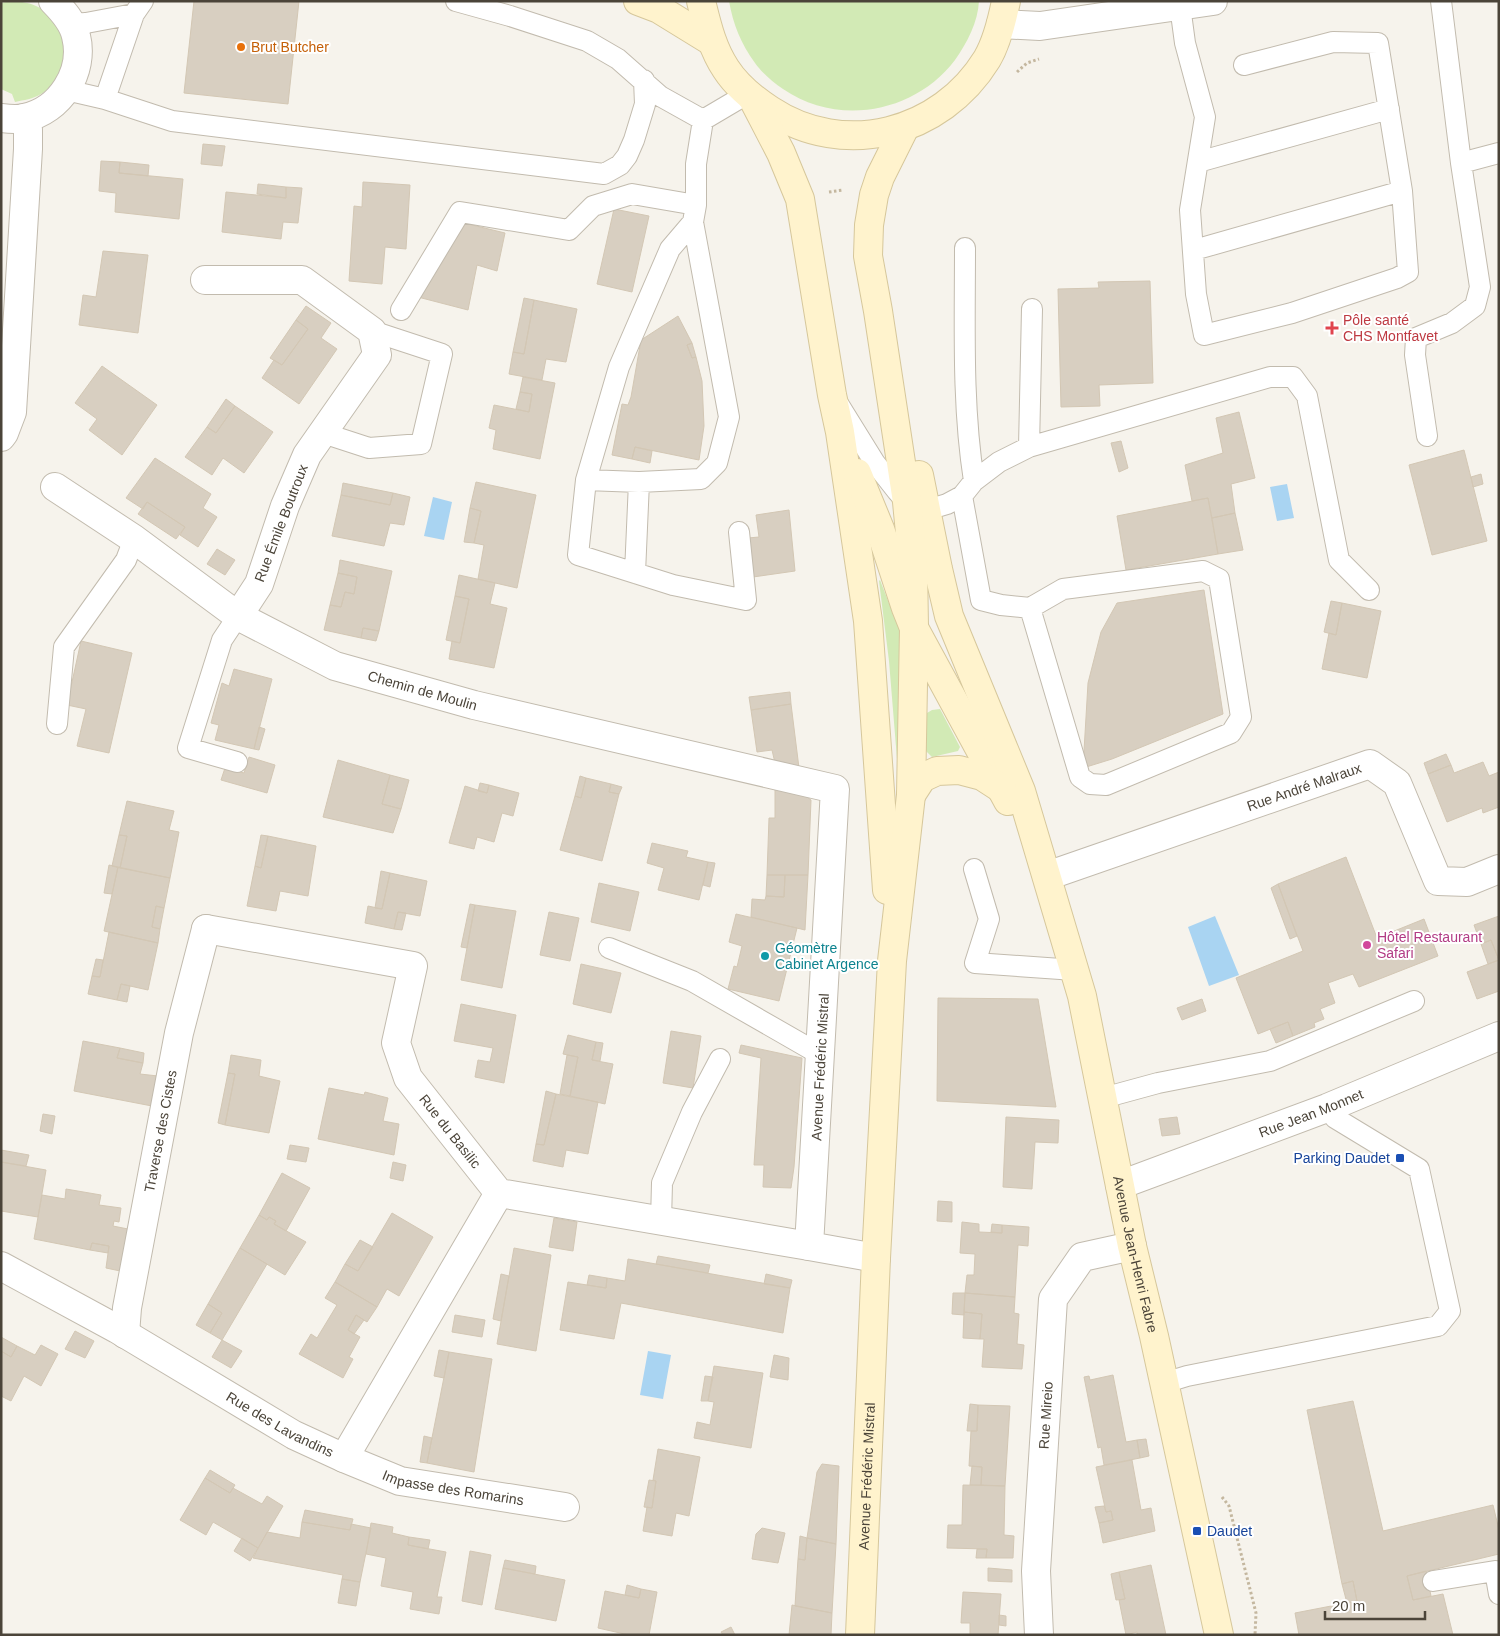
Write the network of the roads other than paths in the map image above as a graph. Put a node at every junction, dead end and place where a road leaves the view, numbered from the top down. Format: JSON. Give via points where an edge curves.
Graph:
{"nodes":[{"id":1,"x":53,"y":1,"type":"edge"},
{"id":2,"x":456,"y":1,"type":"edge"},
{"id":3,"x":638,"y":1,"type":"edge"},
{"id":4,"x":701,"y":1,"type":"edge"},
{"id":5,"x":1211,"y":1,"type":"edge"},
{"id":6,"x":1441,"y":1,"type":"edge"},
{"id":7,"x":1180,"y":6,"type":"junction"},
{"id":8,"x":139,"y":8,"type":"edge"},
{"id":9,"x":1124,"y":8,"type":"edge"},
{"id":10,"x":1004,"y":13,"type":"edge"},
{"id":11,"x":71,"y":24,"type":"junction"},
{"id":12,"x":711,"y":41,"type":"junction"},
{"id":13,"x":1244,"y":65,"type":"dead end"},
{"id":14,"x":644,"y":80,"type":"junction"},
{"id":15,"x":66,"y":90,"type":"junction"},
{"id":16,"x":750,"y":97,"type":"junction"},
{"id":17,"x":105,"y":99,"type":"junction"},
{"id":18,"x":1389,"y":109,"type":"junction"},
{"id":19,"x":13,"y":118,"type":"edge"},
{"id":20,"x":703,"y":120,"type":"junction"},
{"id":21,"x":905,"y":127,"type":"junction"},
{"id":22,"x":1499,"y":153,"type":"edge"},
{"id":23,"x":1198,"y":162,"type":"junction"},
{"id":24,"x":1461,"y":163,"type":"junction"},
{"id":25,"x":1402,"y":191,"type":"junction"},
{"id":26,"x":694,"y":213,"type":"junction"},
{"id":27,"x":965,"y":248,"type":"dead end"},
{"id":28,"x":1194,"y":250,"type":"junction"},
{"id":29,"x":205,"y":280,"type":"dead end"},
{"id":30,"x":1032,"y":308,"type":"dead end"},
{"id":31,"x":401,"y":310,"type":"dead end"},
{"id":32,"x":372,"y":331,"type":"junction"},
{"id":33,"x":832,"y":395,"type":"junction"},
{"id":34,"x":840,"y":432,"type":"junction"},
{"id":35,"x":323,"y":433,"type":"junction"},
{"id":36,"x":1427,"y":436,"type":"dead end"},
{"id":37,"x":1,"y":437,"type":"edge"},
{"id":38,"x":1029,"y":447,"type":"junction"},
{"id":39,"x":586,"y":480,"type":"junction"},
{"id":40,"x":639,"y":482,"type":"junction"},
{"id":41,"x":55,"y":486,"type":"dead end"},
{"id":42,"x":968,"y":489,"type":"junction"},
{"id":43,"x":917,"y":506,"type":"junction"},
{"id":44,"x":739,"y":532,"type":"dead end"},
{"id":45,"x":134,"y":539,"type":"junction"},
{"id":46,"x":635,"y":573,"type":"junction"},
{"id":47,"x":1368,"y":590,"type":"dead end"},
{"id":48,"x":1030,"y":608,"type":"junction"},
{"id":49,"x":238,"y":616,"type":"junction"},
{"id":50,"x":914,"y":628,"type":"junction"},
{"id":51,"x":57,"y":724,"type":"dead end"},
{"id":52,"x":238,"y":762,"type":"dead end"},
{"id":53,"x":834,"y":789,"type":"joint"},
{"id":54,"x":1002,"y":789,"type":"junction"},
{"id":55,"x":910,"y":795,"type":"junction"},
{"id":56,"x":1499,"y":868,"type":"edge"},
{"id":57,"x":974,"y":869,"type":"dead end"},
{"id":58,"x":1047,"y":876,"type":"junction"},
{"id":59,"x":206,"y":928,"type":"joint"},
{"id":60,"x":609,"y":948,"type":"dead end"},
{"id":61,"x":892,"y":961,"type":"junction"},
{"id":62,"x":1075,"y":970,"type":"junction"},
{"id":63,"x":1414,"y":1001,"type":"dead end"},
{"id":64,"x":1499,"y":1036,"type":"edge"},
{"id":65,"x":821,"y":1055,"type":"junction"},
{"id":66,"x":720,"y":1059,"type":"dead end"},
{"id":67,"x":1103,"y":1098,"type":"junction"},
{"id":68,"x":1327,"y":1108,"type":"junction"},
{"id":69,"x":1120,"y":1185,"type":"junction"},
{"id":70,"x":500,"y":1193,"type":"junction"},
{"id":71,"x":661,"y":1221,"type":"junction"},
{"id":72,"x":810,"y":1246,"type":"junction"},
{"id":73,"x":1132,"y":1246,"type":"junction"},
{"id":74,"x":876,"y":1258,"type":"junction"},
{"id":75,"x":1,"y":1266,"type":"edge"},
{"id":76,"x":126,"y":1334,"type":"junction"},
{"id":77,"x":1164,"y":1382,"type":"junction"},
{"id":78,"x":344,"y":1458,"type":"junction"},
{"id":79,"x":565,"y":1507,"type":"dead end"},
{"id":80,"x":1433,"y":1581,"type":"dead end"},
{"id":81,"x":1499,"y":1594,"type":"edge"},
{"id":82,"x":860,"y":1635,"type":"edge"},
{"id":83,"x":1039,"y":1635,"type":"edge"},
{"id":84,"x":1219,"y":1635,"type":"edge"}],
"edges":[{"from":1,"to":11,"type":"street"},
{"from":2,"to":14,"type":"lane","via":[[587,41],[618,59]]},
{"from":3,"to":12,"type":"main road","via":[[659,9]]},
{"from":4,"to":12,"type":"main road"},
{"from":5,"to":7,"type":"street"},
{"from":6,"to":24,"type":"lane"},
{"from":7,"to":9,"type":"street"},
{"from":7,"to":23,"type":"lane","via":[[1185,43],[1205,117]]},
{"from":8,"to":11,"type":"lane"},
{"from":8,"to":17,"type":"lane"},
{"from":9,"to":10,"type":"street","via":[[1040,26]]},
{"from":10,"to":21,"type":"main road","via":[[988,58],[966,88],[938,111]]},
{"from":11,"to":15,"type":"street","via":[[76,36],[77,57],[73,78]]},
{"from":12,"to":16,"type":"main road","via":[[726,70]]},
{"from":13,"to":18,"type":"lane","via":[[1333,42],[1378,43]]},
{"from":14,"to":17,"type":"lane","via":[[645,104],[634,140],[620,165],[604,174],[172,121]]},
{"from":14,"to":20,"type":"lane","via":[[660,96]]},
{"from":15,"to":17,"type":"lane"},
{"from":15,"to":19,"type":"street","via":[[41,112]]},
{"from":16,"to":20,"type":"lane"},
{"from":16,"to":21,"type":"main road","via":[[787,121],[826,134],[866,136]]},
{"from":16,"to":33,"type":"main road","via":[[782,153],[800,198]]},
{"from":18,"to":23,"type":"lane"},
{"from":18,"to":25,"type":"lane"},
{"from":19,"to":37,"type":"street","via":[[28,130],[28,149],[12,412]]},
{"from":20,"to":26,"type":"lane","via":[[696,164]]},
{"from":21,"to":43,"type":"main road","via":[[874,194],[868,256]]},
{"from":22,"to":24,"type":"lane"},
{"from":23,"to":28,"type":"lane","via":[[1190,210]]},
{"from":24,"to":36,"type":"lane","via":[[1480,287],[1475,306],[1452,323],[1416,338],[1415,356]]},
{"from":25,"to":28,"type":"lane"},
{"from":25,"to":28,"type":"lane","via":[[1408,272],[1292,313],[1204,335],[1196,294]]},
{"from":26,"to":31,"type":"lane","via":[[632,194],[593,206],[569,230],[460,212]]},
{"from":26,"to":39,"type":"lane","via":[[670,249],[619,367]]},
{"from":26,"to":40,"type":"lane","via":[[729,417],[717,463],[701,479]]},
{"from":27,"to":42,"type":"lane"},
{"from":29,"to":32,"type":"street","via":[[302,280]]},
{"from":30,"to":38,"type":"lane"},
{"from":32,"to":35,"type":"street","name":"Rue Émile Boutroux","via":[[377,355]]},
{"from":32,"to":35,"type":"lane","via":[[442,354],[421,444],[369,448]]},
{"from":33,"to":34,"type":"main road"},
{"from":33,"to":43,"type":"lane","via":[[875,463]]},
{"from":34,"to":50,"type":"main road","via":[[880,529]]},
{"from":34,"to":61,"type":"main road","via":[[868,621]]},
{"from":35,"to":49,"type":"street","name":"Rue Émile Boutroux","via":[[307,455],[285,506],[259,584]]},
{"from":38,"to":42,"type":"lane","via":[[999,462]]},
{"from":38,"to":47,"type":"lane","via":[[1270,377],[1293,377],[1307,396],[1339,560]]},
{"from":39,"to":40,"type":"lane"},
{"from":39,"to":46,"type":"lane","via":[[578,555]]},
{"from":40,"to":46,"type":"lane"},
{"from":41,"to":45,"type":"street","name":"Chemin de Moulin"},
{"from":42,"to":43,"type":"lane","via":[[947,504]]},
{"from":42,"to":48,"type":"lane","via":[[981,600]]},
{"from":43,"to":50,"type":"main road","via":[[913,564]]},
{"from":43,"to":58,"type":"main road","via":[[938,569],[949,616],[1021,791]]},
{"from":44,"to":46,"type":"lane","via":[[746,600],[673,586]]},
{"from":45,"to":49,"type":"street","name":"Chemin de Moulin"},
{"from":45,"to":51,"type":"lane","via":[[126,560],[64,647]]},
{"from":48,"to":48,"type":"lane","via":[[1080,777],[1090,784],[1106,785],[1231,733],[1241,717],[1219,579],[1203,571],[1063,589]]},
{"from":49,"to":52,"type":"lane","via":[[222,640],[188,748]]},
{"from":49,"to":53,"type":"street","name":"Chemin de Moulin","via":[[335,666],[474,705]]},
{"from":50,"to":54,"type":"main road"},
{"from":50,"to":55,"type":"main road"},
{"from":53,"to":65,"type":"street","name":"Avenue Frédéric Mistral"},
{"from":54,"to":55,"type":"main road","via":[[982,776],[952,770],[937,771],[922,778]]},
{"from":54,"to":58,"type":"main road"},
{"from":55,"to":61,"type":"main road"},
{"from":56,"to":58,"type":"street","name":"Rue André Malraux","via":[[1467,882],[1438,881],[1397,783],[1370,764]]},
{"from":57,"to":62,"type":"lane","via":[[989,919],[975,963]]},
{"from":58,"to":62,"type":"main road","name":"Avenue Jean-Henri Fabre"},
{"from":59,"to":70,"type":"street","name":"Rue du Basilic","via":[[413,966],[396,1042],[408,1078]]},
{"from":59,"to":76,"type":"street","name":"Traverse des Cistes","via":[[179,1033],[127,1308]]},
{"from":60,"to":65,"type":"lane","via":[[692,981]]},
{"from":61,"to":74,"type":"main road","name":"Avenue Frédéric Mistral"},
{"from":62,"to":67,"type":"main road","name":"Avenue Jean-Henri Fabre"},
{"from":63,"to":67,"type":"lane","via":[[1270,1061],[1158,1083]]},
{"from":64,"to":68,"type":"street","name":"Rue Jean Monnet"},
{"from":65,"to":72,"type":"street","name":"Avenue Frédéric Mistral"},
{"from":66,"to":71,"type":"lane","via":[[692,1112],[662,1183]]},
{"from":67,"to":69,"type":"main road","name":"Avenue Jean-Henri Fabre"},
{"from":68,"to":69,"type":"street","name":"Rue Jean Monnet"},
{"from":68,"to":77,"type":"lane","via":[[1335,1118],[1419,1169],[1450,1310],[1438,1326]]},
{"from":69,"to":73,"type":"main road","name":"Avenue Jean-Henri Fabre"},
{"from":70,"to":71,"type":"street"},
{"from":70,"to":78,"type":"street","name":"Rue des Lavandins"},
{"from":71,"to":72,"type":"street"},
{"from":72,"to":74,"type":"street"},
{"from":73,"to":77,"type":"main road","name":"Avenue Jean-Henri Fabre"},
{"from":73,"to":83,"type":"street","name":"Rue Mireio","via":[[1082,1257],[1054,1299],[1036,1571]]},
{"from":74,"to":82,"type":"main road","name":"Avenue Frédéric Mistral"},
{"from":75,"to":76,"type":"street","name":"Rue des Lavandins"},
{"from":76,"to":78,"type":"street","name":"Rue des Lavandins","via":[[294,1435]]},
{"from":77,"to":84,"type":"main road","name":"Avenue Jean-Henri Fabre"},
{"from":78,"to":79,"type":"street","name":"Impasse des Romarins","via":[[400,1481]]},
{"from":80,"to":81,"type":"lane","via":[[1495,1571]]}]}
